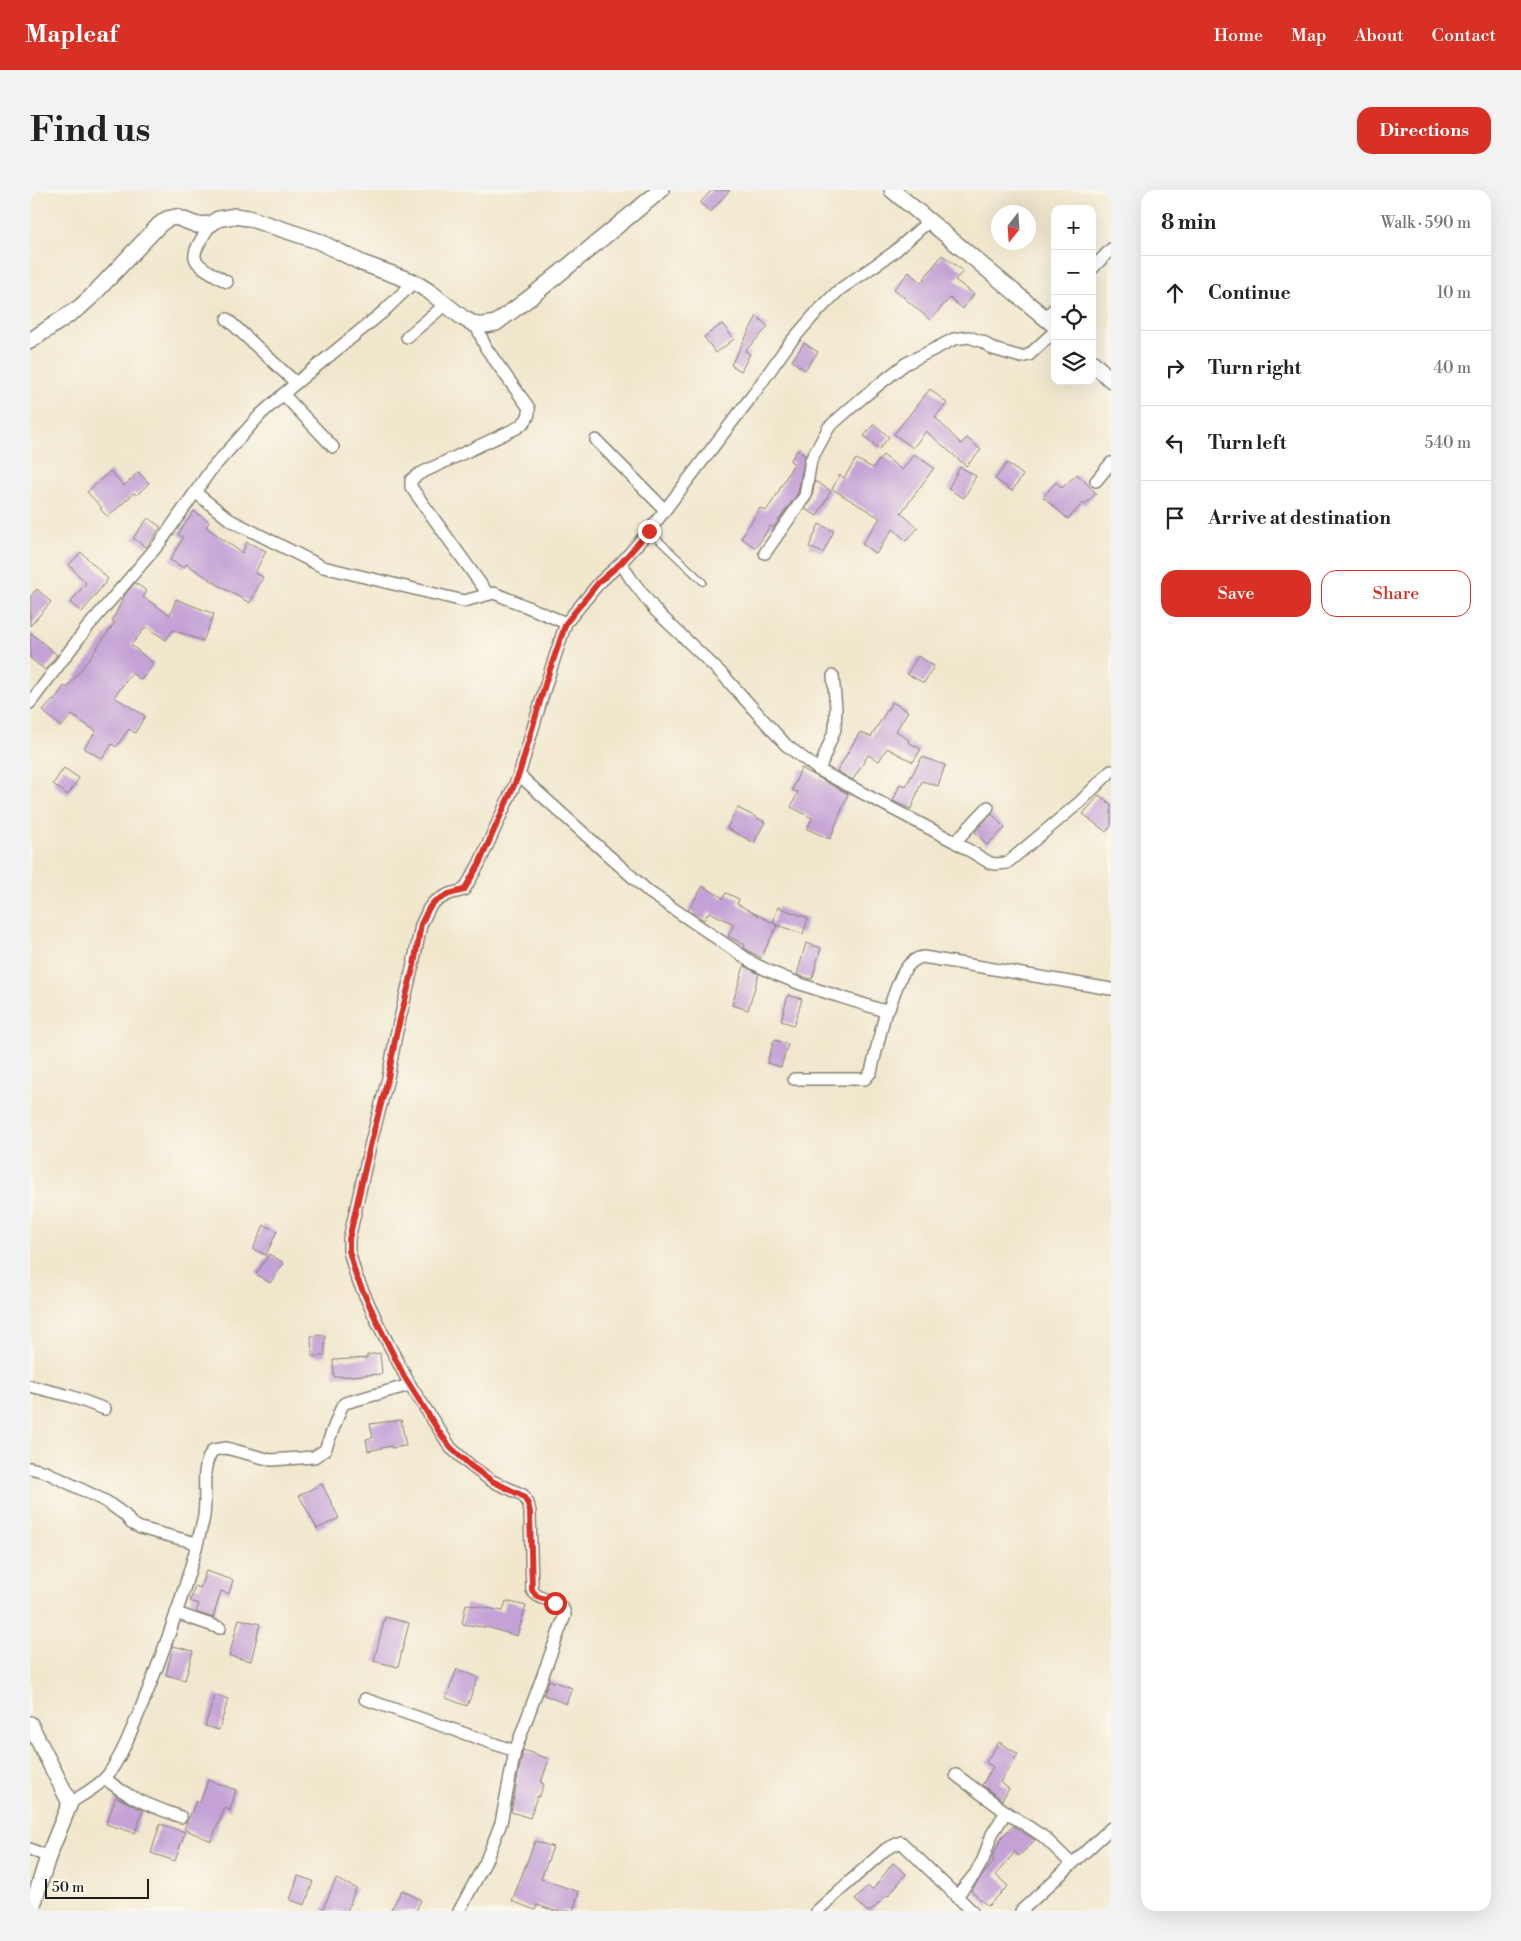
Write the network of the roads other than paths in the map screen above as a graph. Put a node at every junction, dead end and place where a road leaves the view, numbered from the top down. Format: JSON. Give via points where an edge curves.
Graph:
{"nodes":[{"id":1,"x":660,"y":190,"type":"edge"},
{"id":2,"x":892,"y":190,"type":"edge"},
{"id":3,"x":929,"y":221,"type":"junction"},
{"id":4,"x":211,"y":224,"type":"junction"},
{"id":5,"x":1111,"y":249,"type":"edge"},
{"id":6,"x":1096,"y":265,"type":"edge"},
{"id":7,"x":227,"y":282,"type":"dead end"},
{"id":8,"x":414,"y":282,"type":"junction"},
{"id":9,"x":446,"y":304,"type":"junction"},
{"id":10,"x":1051,"y":316,"type":"edge"},
{"id":11,"x":227,"y":319,"type":"dead end"},
{"id":12,"x":476,"y":324,"type":"junction"},
{"id":13,"x":1051,"y":335,"type":"edge"},
{"id":14,"x":407,"y":337,"type":"dead end"},
{"id":15,"x":30,"y":341,"type":"edge"},
{"id":16,"x":1096,"y":366,"type":"edge"},
{"id":17,"x":1111,"y":380,"type":"edge"},
{"id":18,"x":296,"y":382,"type":"junction"},
{"id":19,"x":283,"y":394,"type":"junction"},
{"id":20,"x":596,"y":440,"type":"dead end"},
{"id":21,"x":332,"y":447,"type":"dead end"},
{"id":22,"x":1111,"y":464,"type":"edge"},
{"id":23,"x":1096,"y":481,"type":"dead end"},
{"id":24,"x":196,"y":493,"type":"junction"},
{"id":25,"x":665,"y":510,"type":"junction"},
{"id":26,"x":649,"y":531,"type":"junction"},
{"id":27,"x":766,"y":553,"type":"dead end"},
{"id":28,"x":621,"y":563,"type":"junction"},
{"id":29,"x":703,"y":582,"type":"dead end"},
{"id":30,"x":488,"y":594,"type":"junction"},
{"id":31,"x":566,"y":623,"type":"junction"},
{"id":32,"x":833,"y":676,"type":"dead end"},
{"id":33,"x":31,"y":698,"type":"edge"},
{"id":34,"x":819,"y":770,"type":"junction"},
{"id":35,"x":1111,"y":772,"type":"edge"},
{"id":36,"x":519,"y":774,"type":"junction"},
{"id":37,"x":988,"y":807,"type":"dead end"},
{"id":38,"x":955,"y":842,"type":"junction"},
{"id":39,"x":1111,"y":990,"type":"edge"},
{"id":40,"x":886,"y":1010,"type":"junction"},
{"id":41,"x":794,"y":1079,"type":"dead end"},
{"id":42,"x":410,"y":1385,"type":"junction"},
{"id":43,"x":30,"y":1386,"type":"edge"},
{"id":44,"x":105,"y":1409,"type":"dead end"},
{"id":45,"x":30,"y":1468,"type":"edge"},
{"id":46,"x":196,"y":1543,"type":"junction"},
{"id":47,"x":176,"y":1613,"type":"junction"},
{"id":48,"x":220,"y":1628,"type":"dead end"},
{"id":49,"x":365,"y":1699,"type":"dead end"},
{"id":50,"x":30,"y":1724,"type":"edge"},
{"id":51,"x":515,"y":1751,"type":"junction"},
{"id":52,"x":956,"y":1775,"type":"dead end"},
{"id":53,"x":105,"y":1778,"type":"junction"},
{"id":54,"x":70,"y":1803,"type":"junction"},
{"id":55,"x":1006,"y":1812,"type":"junction"},
{"id":56,"x":181,"y":1818,"type":"dead end"},
{"id":57,"x":1111,"y":1828,"type":"edge"},
{"id":58,"x":30,"y":1849,"type":"edge"},
{"id":59,"x":48,"y":1857,"type":"junction"},
{"id":60,"x":1072,"y":1864,"type":"junction"},
{"id":61,"x":956,"y":1897,"type":"junction"},
{"id":62,"x":31,"y":1911,"type":"edge"},
{"id":63,"x":459,"y":1911,"type":"edge"},
{"id":64,"x":817,"y":1911,"type":"edge"},
{"id":65,"x":972,"y":1911,"type":"edge"},
{"id":66,"x":1022,"y":1911,"type":"edge"}],
"edges":[{"from":1,"to":12,"type":"street","via":[[509,314],[489,325]]},
{"from":2,"to":3,"type":"street"},
{"from":3,"to":10,"type":"street"},
{"from":3,"to":25,"type":"street","via":[[893,253],[838,290],[815,314]]},
{"from":4,"to":7,"type":"street","via":[[194,255],[197,264]]},
{"from":4,"to":8,"type":"street","via":[[234,216],[248,218],[318,241],[362,263]]},
{"from":4,"to":15,"type":"street","via":[[197,224],[176,217],[167,219],[80,307]]},
{"from":5,"to":6,"type":"street"},
{"from":8,"to":9,"type":"street"},
{"from":8,"to":18,"type":"street","via":[[384,312]]},
{"from":9,"to":12,"type":"street"},
{"from":9,"to":14,"type":"street"},
{"from":11,"to":18,"type":"street"},
{"from":12,"to":30,"type":"street","via":[[486,348],[529,408],[529,414],[518,428],[419,474],[411,480],[411,487]]},
{"from":13,"to":27,"type":"street","via":[[1029,355],[1021,357],[993,349],[969,336],[954,339],[905,364],[829,427],[811,460],[805,496]]},
{"from":16,"to":17,"type":"street"},
{"from":18,"to":19,"type":"street"},
{"from":19,"to":21,"type":"street"},
{"from":19,"to":24,"type":"street","via":[[210,471]]},
{"from":20,"to":25,"type":"street"},
{"from":22,"to":23,"type":"street"},
{"from":24,"to":30,"type":"street","via":[[230,520],[323,567],[464,601]]},
{"from":24,"to":33,"type":"street","via":[[159,544]]},
{"from":25,"to":26,"type":"street"},
{"from":26,"to":28,"type":"street"},
{"from":26,"to":29,"type":"lane"},
{"from":28,"to":31,"type":"street","via":[[598,583]]},
{"from":28,"to":34,"type":"street","via":[[656,611],[724,675],[786,745]]},
{"from":30,"to":31,"type":"street","via":[[494,593]]},
{"from":31,"to":36,"type":"street"},
{"from":32,"to":34,"type":"street","via":[[835,729]]},
{"from":34,"to":38,"type":"street"},
{"from":35,"to":38,"type":"street","via":[[1008,863],[990,863]]},
{"from":36,"to":40,"type":"street","via":[[649,892],[753,963],[800,984]]},
{"from":36,"to":42,"type":"street","via":[[466,888],[434,902],[421,924],[349,1239],[356,1276]]},
{"from":37,"to":38,"type":"street"},
{"from":39,"to":40,"type":"street","via":[[923,957],[916,958],[904,972]]},
{"from":40,"to":41,"type":"street","via":[[871,1072],[865,1079]]},
{"from":42,"to":46,"type":"street","via":[[343,1404],[325,1450],[314,1457],[271,1460],[226,1448],[213,1450],[205,1473],[204,1519]]},
{"from":42,"to":51,"type":"street","via":[[451,1448],[492,1481],[523,1496],[530,1512],[532,1590],[565,1611]]},
{"from":43,"to":44,"type":"street"},
{"from":45,"to":46,"type":"street","via":[[46,1472],[107,1502],[140,1528]]},
{"from":46,"to":47,"type":"street"},
{"from":47,"to":48,"type":"street"},
{"from":47,"to":53,"type":"street","via":[[136,1721]]},
{"from":49,"to":51,"type":"street"},
{"from":50,"to":54,"type":"street"},
{"from":51,"to":63,"type":"street","via":[[501,1823],[485,1863]]},
{"from":52,"to":55,"type":"street"},
{"from":53,"to":54,"type":"street"},
{"from":53,"to":56,"type":"street","via":[[132,1797]]},
{"from":54,"to":59,"type":"street"},
{"from":55,"to":60,"type":"street","via":[[1044,1837]]},
{"from":55,"to":61,"type":"street","via":[[992,1834],[975,1874]]},
{"from":57,"to":60,"type":"street"},
{"from":58,"to":59,"type":"street"},
{"from":59,"to":62,"type":"street"},
{"from":60,"to":66,"type":"street"},
{"from":61,"to":64,"type":"street","via":[[901,1842],[886,1849]]},
{"from":61,"to":65,"type":"street"}]}
